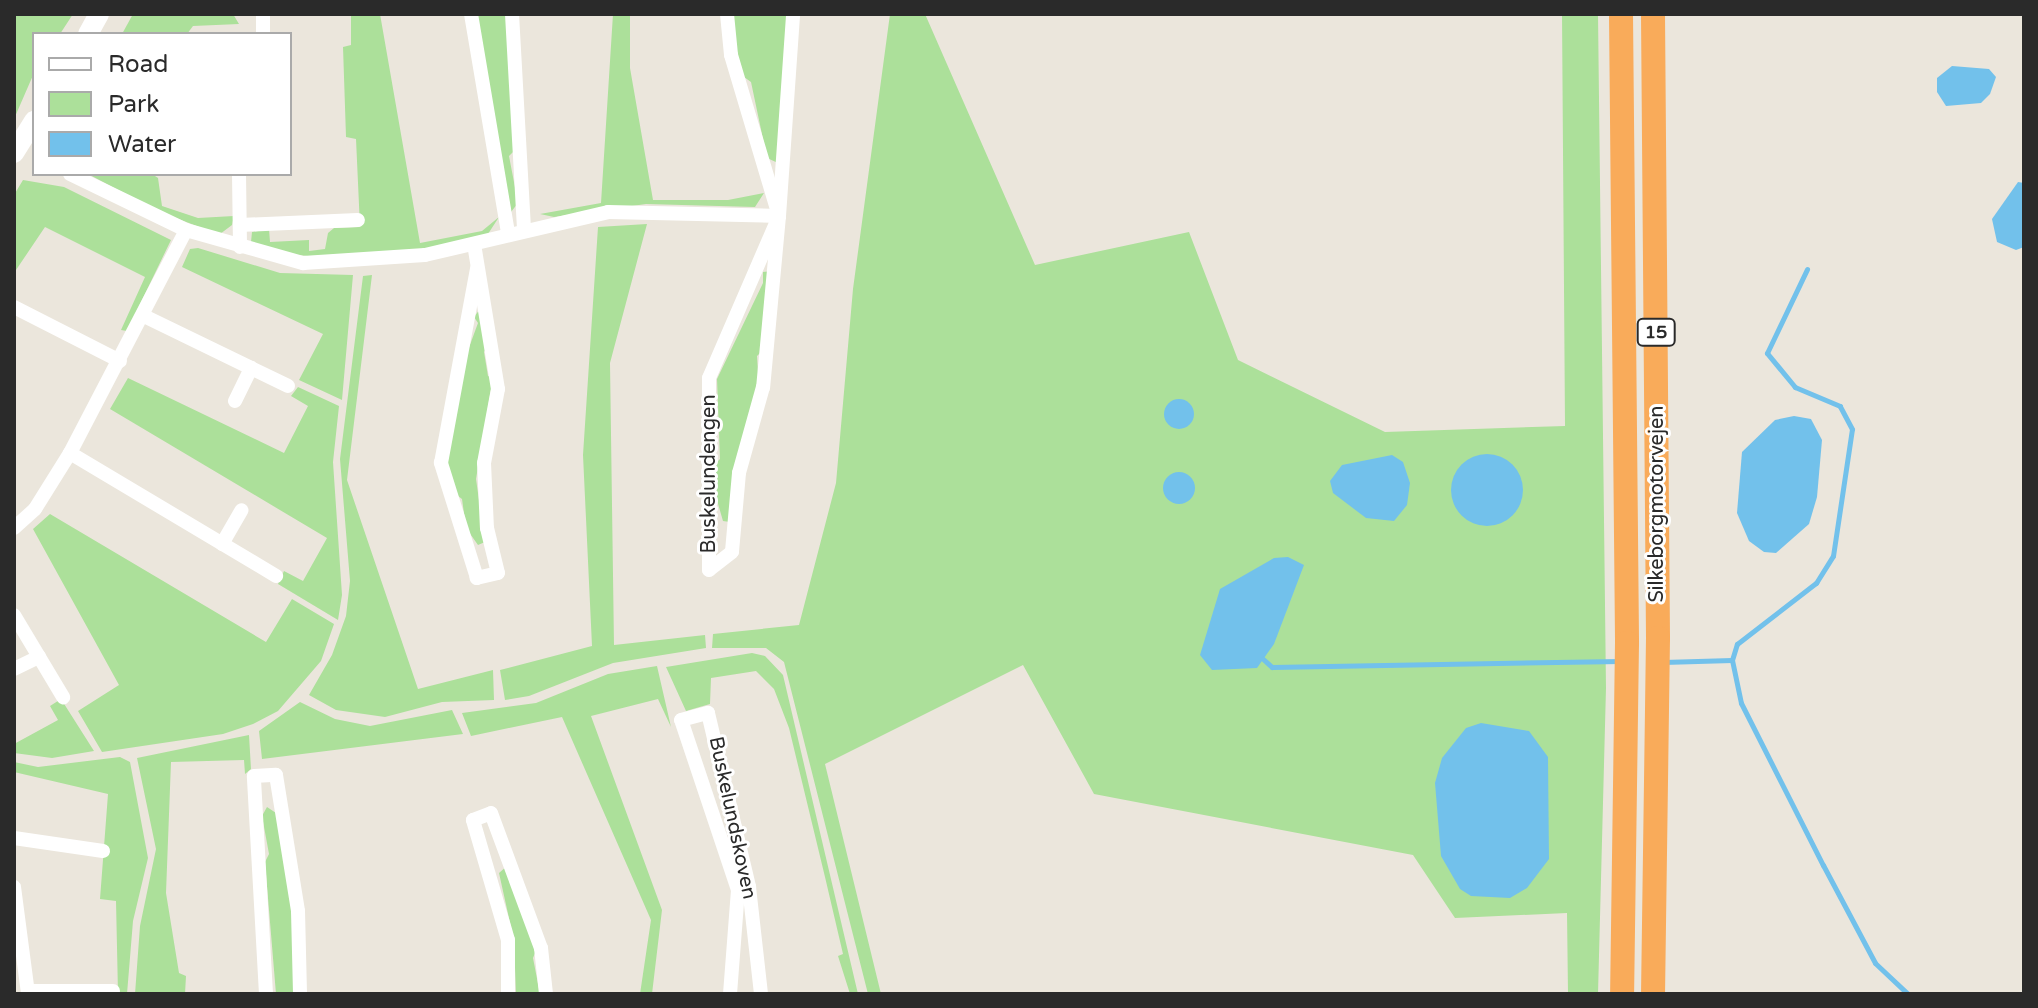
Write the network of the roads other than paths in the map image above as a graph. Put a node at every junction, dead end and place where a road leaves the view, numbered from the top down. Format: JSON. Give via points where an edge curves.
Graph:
{"nodes":[{"id":1,"x":99,"y":14,"type":"edge"},
{"id":2,"x":471,"y":14,"type":"edge"},
{"id":3,"x":512,"y":14,"type":"edge"},
{"id":4,"x":727,"y":14,"type":"edge"},
{"id":5,"x":793,"y":14,"type":"edge"},
{"id":6,"x":1621,"y":14,"type":"edge"},
{"id":7,"x":1653,"y":14,"type":"edge"},
{"id":8,"x":89,"y":32,"type":"edge"},
{"id":9,"x":32,"y":126,"type":"edge"},
{"id":10,"x":23,"y":150,"type":"edge"},
{"id":11,"x":74,"y":176,"type":"edge"},
{"id":12,"x":239,"y":176,"type":"edge"},
{"id":13,"x":779,"y":216,"type":"junction"},
{"id":14,"x":358,"y":220,"type":"dead end"},
{"id":15,"x":240,"y":225,"type":"junction"},
{"id":16,"x":524,"y":229,"type":"junction"},
{"id":17,"x":186,"y":230,"type":"junction"},
{"id":18,"x":508,"y":233,"type":"junction"},
{"id":19,"x":474,"y":244,"type":"junction"},
{"id":20,"x":240,"y":247,"type":"junction"},
{"id":21,"x":477,"y":268,"type":"junction"},
{"id":22,"x":14,"y":307,"type":"edge"},
{"id":23,"x":144,"y":316,"type":"junction"},
{"id":24,"x":120,"y":361,"type":"junction"},
{"id":25,"x":251,"y":368,"type":"junction"},
{"id":26,"x":288,"y":386,"type":"dead end"},
{"id":27,"x":235,"y":401,"type":"dead end"},
{"id":28,"x":70,"y":453,"type":"junction"},
{"id":29,"x":242,"y":510,"type":"dead end"},
{"id":30,"x":17,"y":521,"type":"edge"},
{"id":31,"x":222,"y":544,"type":"junction"},
{"id":32,"x":276,"y":576,"type":"dead end"},
{"id":33,"x":14,"y":615,"type":"edge"},
{"id":34,"x":39,"y":657,"type":"junction"},
{"id":35,"x":14,"y":669,"type":"edge"},
{"id":36,"x":63,"y":697,"type":"dead end"},
{"id":37,"x":14,"y":838,"type":"edge"},
{"id":38,"x":103,"y":851,"type":"dead end"},
{"id":39,"x":14,"y":887,"type":"edge"},
{"id":40,"x":18,"y":949,"type":"edge"},
{"id":41,"x":113,"y":991,"type":"dead end"},
{"id":42,"x":28,"y":992,"type":"edge"},
{"id":43,"x":266,"y":994,"type":"edge"},
{"id":44,"x":300,"y":994,"type":"edge"},
{"id":45,"x":508,"y":994,"type":"edge"},
{"id":46,"x":546,"y":994,"type":"edge"},
{"id":47,"x":730,"y":994,"type":"edge"},
{"id":48,"x":761,"y":994,"type":"edge"},
{"id":49,"x":1622,"y":994,"type":"edge"},
{"id":50,"x":1653,"y":994,"type":"edge"}],
"edges":[{"from":1,"to":8,"type":"street"},
{"from":2,"to":18,"type":"street"},
{"from":3,"to":16,"type":"street"},
{"from":4,"to":13,"type":"street","name":"Buskelundengen","via":[[731,55]]},
{"from":5,"to":13,"type":"street","name":"Buskelundengen"},
{"from":6,"to":49,"type":"highway","name":"Silkeborgmotorvejen","number":"15","via":[[1626,661]]},
{"from":7,"to":50,"type":"highway","name":"Silkeborgmotorvejen","number":"15","via":[[1658,662]]},
{"from":9,"to":10,"type":"street"},
{"from":11,"to":17,"type":"street"},
{"from":12,"to":15,"type":"street"},
{"from":13,"to":13,"type":"street","name":"Buskelundengen","via":[[709,378],[709,570],[732,552],[739,473],[763,387]]},
{"from":13,"to":16,"type":"street","via":[[608,212]]},
{"from":14,"to":15,"type":"street"},
{"from":15,"to":20,"type":"street"},
{"from":16,"to":18,"type":"street"},
{"from":17,"to":20,"type":"street"},
{"from":17,"to":23,"type":"street"},
{"from":18,"to":19,"type":"street"},
{"from":19,"to":20,"type":"street","via":[[355,262],[303,263]]},
{"from":19,"to":21,"type":"street"},
{"from":21,"to":21,"type":"street","via":[[441,463],[477,578],[498,573],[487,528],[484,463],[498,389]]},
{"from":22,"to":24,"type":"street"},
{"from":23,"to":24,"type":"street"},
{"from":23,"to":25,"type":"street"},
{"from":24,"to":28,"type":"street"},
{"from":25,"to":26,"type":"street"},
{"from":25,"to":27,"type":"street"},
{"from":28,"to":30,"type":"street"},
{"from":28,"to":31,"type":"street"},
{"from":29,"to":31,"type":"street"},
{"from":31,"to":32,"type":"street"},
{"from":33,"to":34,"type":"street"},
{"from":34,"to":35,"type":"street"},
{"from":34,"to":36,"type":"street"},
{"from":37,"to":38,"type":"street"},
{"from":39,"to":40,"type":"street"},
{"from":40,"to":42,"type":"street"},
{"from":41,"to":42,"type":"street"},
{"from":43,"to":44,"type":"street","via":[[254,776],[276,775],[298,911]]},
{"from":45,"to":46,"type":"street","via":[[508,940],[473,820],[491,813],[541,948]]},
{"from":47,"to":48,"type":"street","name":"Buskelundskoven","via":[[738,890],[681,720],[708,713],[749,887]]}]}
